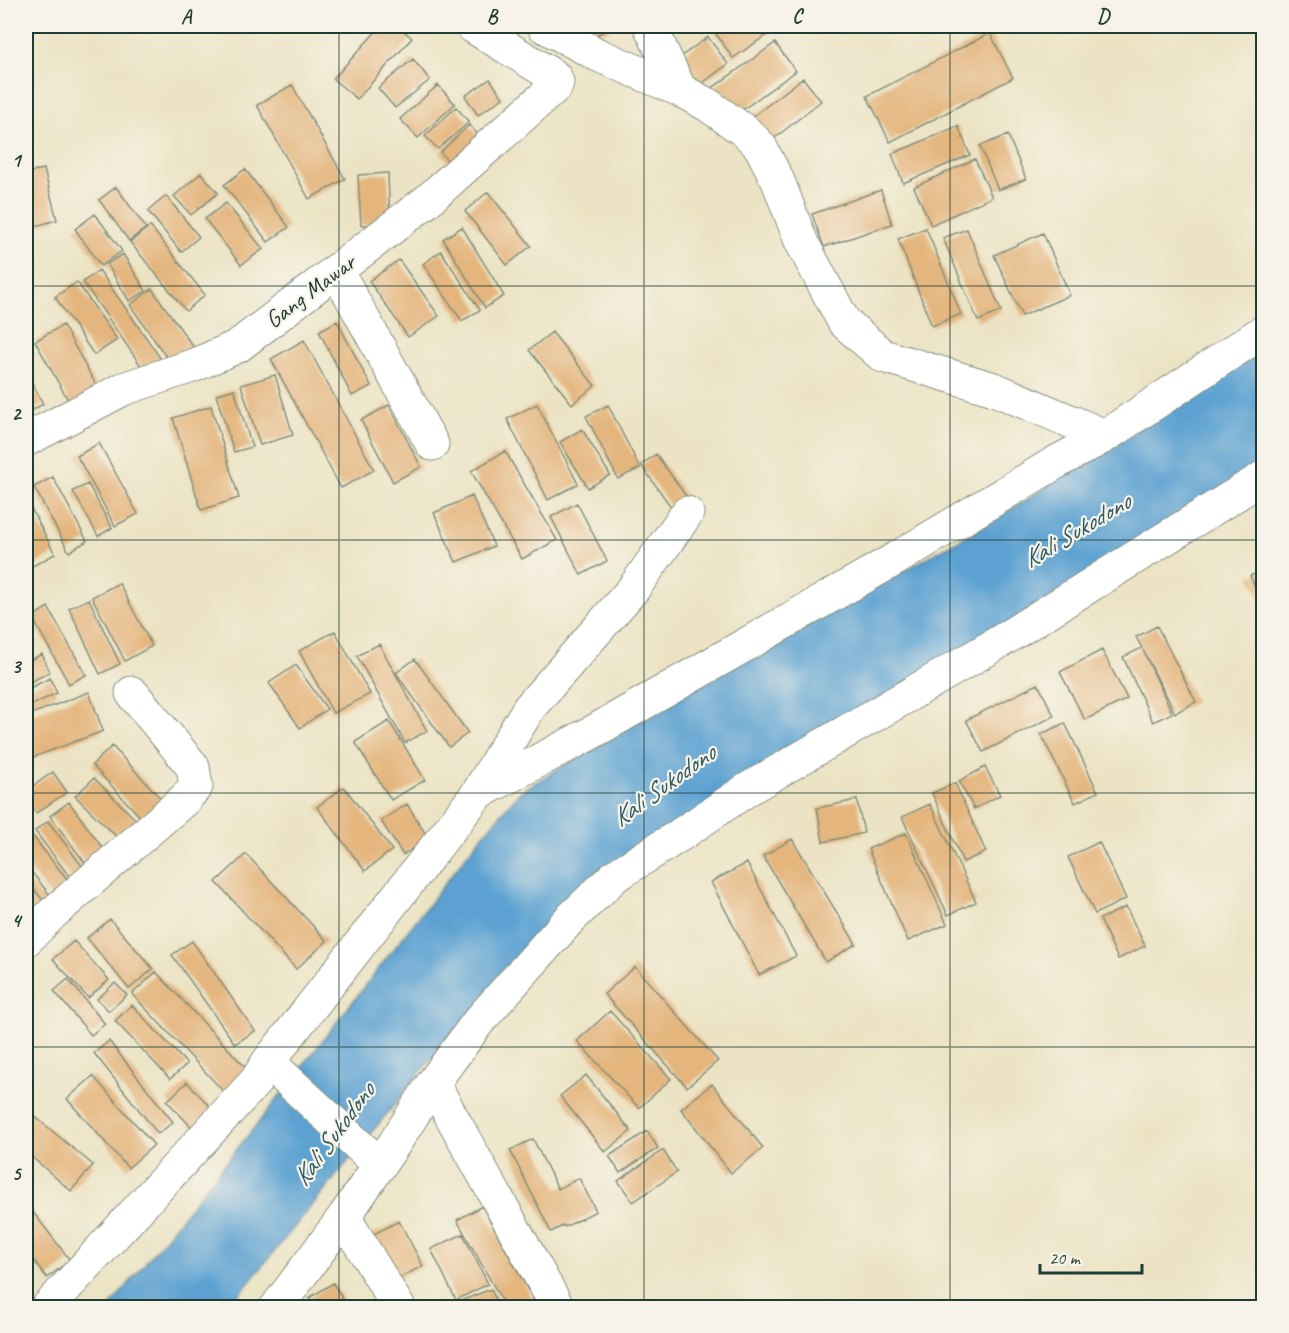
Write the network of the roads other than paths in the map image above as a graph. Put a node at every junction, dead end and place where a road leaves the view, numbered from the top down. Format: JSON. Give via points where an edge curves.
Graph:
{"nodes":[{"id":1,"x":472,"y":26,"type":"edge"},
{"id":2,"x":544,"y":26,"type":"edge"},
{"id":3,"x":650,"y":26,"type":"edge"},
{"id":4,"x":680,"y":90,"type":"junction"},
{"id":5,"x":337,"y":271,"type":"junction"},
{"id":6,"x":1263,"y":332,"type":"edge"},
{"id":7,"x":26,"y":440,"type":"edge"},
{"id":8,"x":1095,"y":441,"type":"junction"},
{"id":9,"x":432,"y":444,"type":"dead end"},
{"id":10,"x":1263,"y":477,"type":"edge"},
{"id":11,"x":687,"y":513,"type":"dead end"},
{"id":12,"x":132,"y":693,"type":"dead end"},
{"id":13,"x":478,"y":793,"type":"junction"},
{"id":14,"x":26,"y":940,"type":"edge"},
{"id":15,"x":275,"y":1067,"type":"junction"},
{"id":16,"x":433,"y":1083,"type":"junction"},
{"id":17,"x":373,"y":1158,"type":"junction"},
{"id":18,"x":344,"y":1217,"type":"junction"},
{"id":19,"x":47,"y":1308,"type":"edge"},
{"id":20,"x":276,"y":1308,"type":"edge"},
{"id":21,"x":399,"y":1308,"type":"edge"},
{"id":22,"x":558,"y":1308,"type":"edge"}],
"edges":[{"from":1,"to":5,"type":"street","name":"Gang Mawar","via":[[555,77],[556,86],[427,201]]},
{"from":2,"to":4,"type":"street","via":[[598,55]]},
{"from":3,"to":4,"type":"street"},
{"from":4,"to":8,"type":"street","via":[[708,105],[760,146],[801,241],[844,322],[883,356],[994,389]]},
{"from":5,"to":7,"type":"street","name":"Gang Mawar","via":[[238,346],[123,389]]},
{"from":5,"to":9,"type":"street"},
{"from":6,"to":8,"type":"street"},
{"from":8,"to":13,"type":"street","via":[[830,597]]},
{"from":10,"to":16,"type":"street","via":[[991,647],[748,789],[615,876],[478,1022]]},
{"from":11,"to":13,"type":"street","via":[[634,588],[529,708]]},
{"from":12,"to":14,"type":"street","via":[[193,767],[196,786]]},
{"from":13,"to":15,"type":"street"},
{"from":15,"to":17,"type":"street"},
{"from":15,"to":19,"type":"street","via":[[256,1081]]},
{"from":16,"to":17,"type":"street"},
{"from":16,"to":22,"type":"street"},
{"from":17,"to":18,"type":"street"},
{"from":18,"to":20,"type":"street"},
{"from":18,"to":21,"type":"street"}]}
